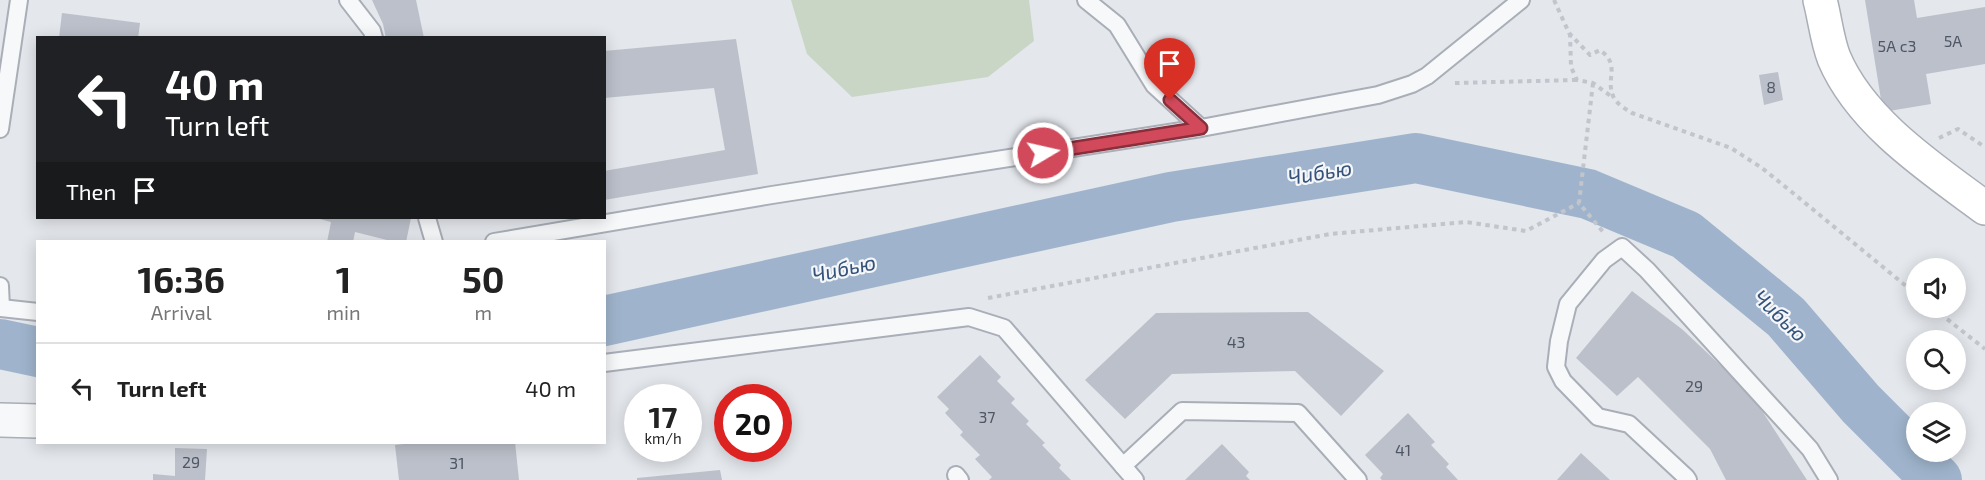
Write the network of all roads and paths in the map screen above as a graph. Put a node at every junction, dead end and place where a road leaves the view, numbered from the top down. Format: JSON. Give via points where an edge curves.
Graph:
{"nodes":[{"id":1,"x":19,"y":0,"type":"edge"},
{"id":2,"x":348,"y":0,"type":"edge"},
{"id":3,"x":1086,"y":0,"type":"edge"},
{"id":4,"x":1521,"y":0,"type":"edge"},
{"id":5,"x":1554,"y":0,"type":"edge"},
{"id":6,"x":1820,"y":0,"type":"edge"},
{"id":7,"x":1569,"y":33,"type":"junction"},
{"id":8,"x":373,"y":36,"type":"edge"},
{"id":9,"x":1577,"y":80,"type":"junction"},
{"id":10,"x":1593,"y":82,"type":"junction"},
{"id":11,"x":1412,"y":84,"type":"junction"},
{"id":12,"x":1614,"y":98,"type":"junction"},
{"id":13,"x":1201,"y":128,"type":"junction"},
{"id":14,"x":0,"y":129,"type":"edge"},
{"id":15,"x":1579,"y":203,"type":"junction"},
{"id":16,"x":1985,"y":208,"type":"edge"},
{"id":17,"x":427,"y":219,"type":"edge"},
{"id":18,"x":434,"y":240,"type":"edge"},
{"id":19,"x":506,"y":240,"type":"edge"},
{"id":20,"x":1622,"y":247,"type":"junction"},
{"id":21,"x":0,"y":286,"type":"edge"},
{"id":22,"x":1906,"y":286,"type":"edge"},
{"id":23,"x":977,"y":300,"type":"dead end"},
{"id":24,"x":36,"y":312,"type":"edge"},
{"id":25,"x":1946,"y":318,"type":"edge"},
{"id":26,"x":1985,"y":349,"type":"edge"},
{"id":27,"x":606,"y":363,"type":"edge"},
{"id":28,"x":0,"y":420,"type":"edge"},
{"id":29,"x":36,"y":421,"type":"edge"},
{"id":30,"x":1124,"y":466,"type":"junction"},
{"id":31,"x":1135,"y":480,"type":"edge"},
{"id":32,"x":1358,"y":480,"type":"edge"},
{"id":33,"x":1688,"y":480,"type":"edge"},
{"id":34,"x":1829,"y":480,"type":"edge"}],
"edges":[{"from":1,"to":14,"type":"lane"},
{"from":2,"to":8,"type":"lane"},
{"from":3,"to":13,"type":"lane","via":[[1117,25],[1154,85]]},
{"from":4,"to":11,"type":"lane"},
{"from":5,"to":7,"type":"path"},
{"from":6,"to":16,"type":"main road","via":[[1834,57],[1856,96],[1910,153]]},
{"from":7,"to":9,"type":"path","via":[[1571,67]]},
{"from":7,"to":12,"type":"path","via":[[1590,55],[1600,50],[1608,56]]},
{"from":9,"to":10,"type":"path"},
{"from":9,"to":11,"type":"path"},
{"from":10,"to":12,"type":"path"},
{"from":10,"to":15,"type":"path"},
{"from":11,"to":13,"type":"lane","via":[[1378,95]]},
{"from":12,"to":22,"type":"path","via":[[1632,113],[1731,148],[1762,168]]},
{"from":13,"to":19,"type":"lane"},
{"from":15,"to":20,"type":"path","via":[[1613,243]]},
{"from":15,"to":23,"type":"path","via":[[1526,231],[1466,222],[1330,234]]},
{"from":17,"to":18,"type":"lane"},
{"from":20,"to":33,"type":"lane","via":[[1604,260],[1568,304],[1556,368],[1563,381],[1598,417],[1629,424]]},
{"from":20,"to":34,"type":"lane","via":[[1810,449]]},
{"from":21,"to":24,"type":"lane","via":[[1,308]]},
{"from":25,"to":26,"type":"path"},
{"from":27,"to":30,"type":"lane","via":[[969,317],[1004,328]]},
{"from":28,"to":29,"type":"street"},
{"from":30,"to":31,"type":"lane"},
{"from":30,"to":32,"type":"lane","via":[[1182,411],[1298,413]]}]}
